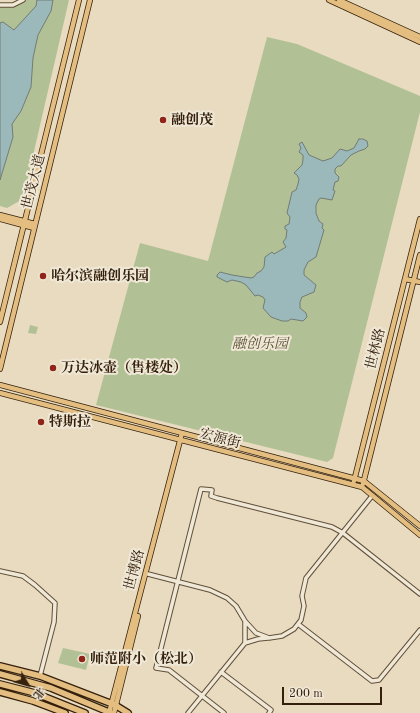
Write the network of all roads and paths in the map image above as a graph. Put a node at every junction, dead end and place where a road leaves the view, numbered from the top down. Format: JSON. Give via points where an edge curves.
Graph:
{"nodes":[{"id":1,"x":23,"y":0,"type":"edge"},
{"id":2,"x":79,"y":0,"type":"edge"},
{"id":3,"x":90,"y":0,"type":"edge"},
{"id":4,"x":329,"y":0,"type":"edge"},
{"id":5,"x":339,"y":0,"type":"edge"},
{"id":6,"x":0,"y":5,"type":"edge"},
{"id":7,"x":420,"y":37,"type":"edge"},
{"id":8,"x":420,"y":42,"type":"edge"},
{"id":9,"x":0,"y":215,"type":"edge"},
{"id":10,"x":420,"y":218,"type":"edge"},
{"id":11,"x":0,"y":219,"type":"edge"},
{"id":12,"x":24,"y":223,"type":"junction"},
{"id":13,"x":35,"y":226,"type":"junction"},
{"id":14,"x":420,"y":255,"type":"edge"},
{"id":15,"x":407,"y":270,"type":"junction"},
{"id":16,"x":418,"y":272,"type":"edge"},
{"id":17,"x":405,"y":279,"type":"junction"},
{"id":18,"x":414,"y":281,"type":"junction"},
{"id":19,"x":420,"y":282,"type":"edge"},
{"id":20,"x":0,"y":322,"type":"edge"},
{"id":21,"x":0,"y":369,"type":"edge"},
{"id":22,"x":0,"y":385,"type":"edge"},
{"id":23,"x":0,"y":393,"type":"edge"},
{"id":24,"x":183,"y":433,"type":"junction"},
{"id":25,"x":182,"y":440,"type":"junction"},
{"id":26,"x":355,"y":478,"type":"junction"},
{"id":27,"x":364,"y":481,"type":"junction"},
{"id":28,"x":353,"y":485,"type":"junction"},
{"id":29,"x":362,"y":487,"type":"junction"},
{"id":30,"x":372,"y":496,"type":"junction"},
{"id":31,"x":420,"y":526,"type":"edge"},
{"id":32,"x":343,"y":533,"type":"junction"},
{"id":33,"x":420,"y":535,"type":"edge"},
{"id":34,"x":0,"y":571,"type":"edge"},
{"id":35,"x":148,"y":574,"type":"junction"},
{"id":36,"x":177,"y":582,"type":"junction"},
{"id":37,"x":420,"y":594,"type":"edge"},
{"id":38,"x":245,"y":621,"type":"junction"},
{"id":39,"x":298,"y":624,"type":"junction"},
{"id":40,"x":420,"y":630,"type":"edge"},
{"id":41,"x":269,"y":638,"type":"junction"},
{"id":42,"x":245,"y":643,"type":"junction"},
{"id":43,"x":0,"y":666,"type":"edge"},
{"id":44,"x":221,"y":672,"type":"junction"},
{"id":45,"x":0,"y":674,"type":"edge"},
{"id":46,"x":40,"y":676,"type":"junction"},
{"id":47,"x":0,"y":684,"type":"edge"},
{"id":48,"x":0,"y":692,"type":"edge"},
{"id":49,"x":202,"y":696,"type":"junction"},
{"id":50,"x":114,"y":705,"type":"junction"},
{"id":51,"x":65,"y":713,"type":"edge"},
{"id":52,"x":85,"y":713,"type":"edge"},
{"id":53,"x":111,"y":713,"type":"edge"},
{"id":54,"x":128,"y":713,"type":"edge"},
{"id":55,"x":188,"y":713,"type":"edge"},
{"id":56,"x":224,"y":713,"type":"edge"},
{"id":57,"x":269,"y":713,"type":"edge"}],
"edges":[{"from":1,"to":6,"type":"street","via":[[13,5]]},
{"from":2,"to":12,"type":"main road","name":"世茂大道"},
{"from":3,"to":13,"type":"main road","name":"世茂大道"},
{"from":4,"to":8,"type":"main road"},
{"from":5,"to":7,"type":"main road"},
{"from":9,"to":12,"type":"main road"},
{"from":10,"to":15,"type":"main road","name":"世林路"},
{"from":11,"to":12,"type":"main road"},
{"from":12,"to":13,"type":"main road"},
{"from":12,"to":20,"type":"main road","name":"世茂大道"},
{"from":13,"to":21,"type":"main road","name":"世茂大道"},
{"from":14,"to":16,"type":"main road","name":"世林路"},
{"from":15,"to":16,"type":"main road"},
{"from":15,"to":17,"type":"main road","name":"世林路"},
{"from":16,"to":18,"type":"main road","name":"世林路"},
{"from":17,"to":18,"type":"main road"},
{"from":17,"to":26,"type":"main road","name":"世林路"},
{"from":18,"to":19,"type":"main road"},
{"from":18,"to":27,"type":"main road","name":"世林路"},
{"from":22,"to":24,"type":"main road","name":"宏源街"},
{"from":23,"to":25,"type":"main road","name":"宏源街"},
{"from":24,"to":25,"type":"main road","name":"世博路"},
{"from":24,"to":26,"type":"main road","name":"宏源街"},
{"from":25,"to":28,"type":"main road","name":"宏源街"},
{"from":25,"to":35,"type":"main road","name":"世博路"},
{"from":25,"to":50,"type":"main road","name":"世博路"},
{"from":26,"to":27,"type":"main road","name":"宏源街"},
{"from":26,"to":28,"type":"main road","name":"世林路"},
{"from":27,"to":29,"type":"main road","name":"世林路"},
{"from":27,"to":31,"type":"main road","name":"宏源街"},
{"from":28,"to":29,"type":"main road","name":"宏源街"},
{"from":29,"to":30,"type":"main road","name":"宏源街"},
{"from":30,"to":32,"type":"street"},
{"from":30,"to":33,"type":"main road","name":"宏源街"},
{"from":32,"to":36,"type":"street","via":[[332,527],[211,496],[212,490],[200,489]]},
{"from":32,"to":37,"type":"street"},
{"from":32,"to":39,"type":"street","via":[[306,578],[302,596],[304,606]]},
{"from":34,"to":46,"type":"street","via":[[22,576],[55,603],[54,622]]},
{"from":35,"to":36,"type":"street"},
{"from":35,"to":50,"type":"main road","name":"世博路"},
{"from":36,"to":38,"type":"street","via":[[210,590],[227,598],[236,606]]},
{"from":36,"to":49,"type":"street","via":[[156,668],[169,670]]},
{"from":38,"to":41,"type":"street","via":[[256,633]]},
{"from":38,"to":42,"type":"street"},
{"from":39,"to":40,"type":"street","via":[[372,681],[379,680]]},
{"from":39,"to":41,"type":"street","via":[[282,636]]},
{"from":41,"to":42,"type":"street"},
{"from":42,"to":44,"type":"street"},
{"from":43,"to":46,"type":"highway"},
{"from":44,"to":49,"type":"street"},
{"from":44,"to":57,"type":"street","via":[[271,710]]},
{"from":45,"to":53,"type":"highway","via":[[51,688]]},
{"from":46,"to":50,"type":"highway"},
{"from":47,"to":52,"type":"highway","via":[[35,693]]},
{"from":48,"to":51,"type":"highway"},
{"from":49,"to":55,"type":"street"},
{"from":49,"to":56,"type":"street"},
{"from":50,"to":53,"type":"main road","name":"世博路"},
{"from":50,"to":54,"type":"highway"}]}
